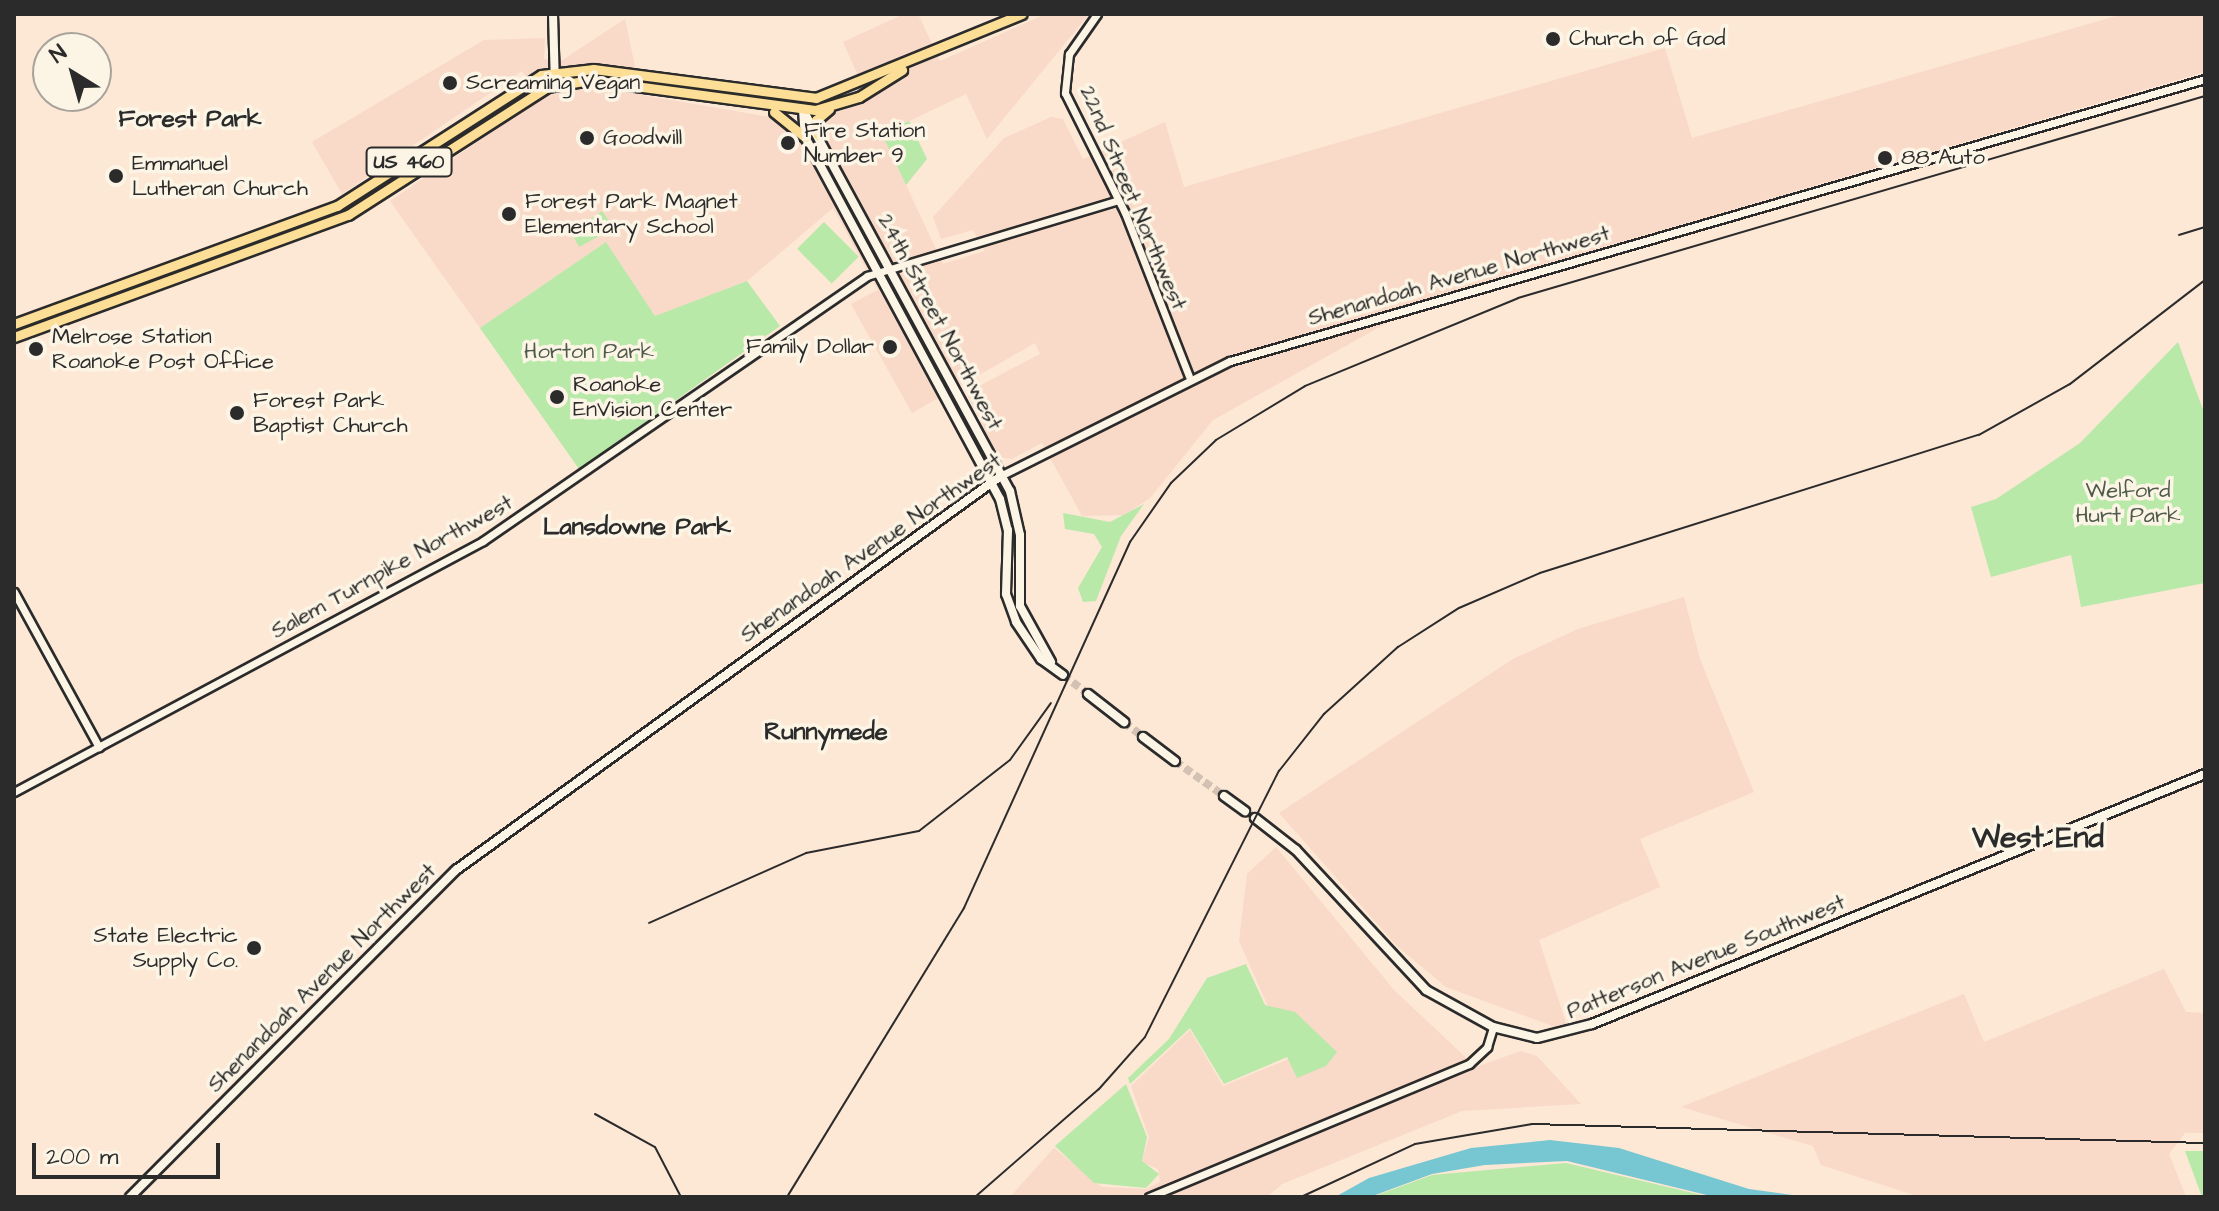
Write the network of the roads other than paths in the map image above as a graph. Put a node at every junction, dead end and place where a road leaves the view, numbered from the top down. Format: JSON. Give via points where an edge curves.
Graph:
{"nodes":[{"id":1,"x":553,"y":14,"type":"edge"},
{"id":2,"x":1022,"y":14,"type":"edge"},
{"id":3,"x":1097,"y":14,"type":"edge"},
{"id":4,"x":912,"y":62,"type":"junction"},
{"id":5,"x":554,"y":72,"type":"junction"},
{"id":6,"x":2205,"y":79,"type":"edge"},
{"id":7,"x":555,"y":85,"type":"junction"},
{"id":8,"x":857,"y":85,"type":"junction"},
{"id":9,"x":781,"y":96,"type":"junction"},
{"id":10,"x":725,"y":100,"type":"junction"},
{"id":11,"x":833,"y":107,"type":"junction"},
{"id":12,"x":803,"y":110,"type":"junction"},
{"id":13,"x":818,"y":135,"type":"junction"},
{"id":14,"x":805,"y":137,"type":"junction"},
{"id":15,"x":1118,"y":200,"type":"junction"},
{"id":16,"x":891,"y":266,"type":"junction"},
{"id":17,"x":879,"y":270,"type":"junction"},
{"id":18,"x":14,"y":324,"type":"edge"},
{"id":19,"x":14,"y":337,"type":"edge"},
{"id":20,"x":1189,"y":376,"type":"junction"},
{"id":21,"x":1002,"y":475,"type":"junction"},
{"id":22,"x":991,"y":481,"type":"junction"},
{"id":23,"x":14,"y":592,"type":"edge"},
{"id":24,"x":1088,"y":694,"type":"tunnel mouth"},
{"id":25,"x":1124,"y":722,"type":"tunnel mouth"},
{"id":26,"x":1143,"y":737,"type":"tunnel mouth"},
{"id":27,"x":99,"y":747,"type":"junction"},
{"id":28,"x":1175,"y":761,"type":"tunnel mouth"},
{"id":29,"x":2205,"y":774,"type":"edge"},
{"id":30,"x":14,"y":792,"type":"edge"},
{"id":31,"x":1224,"y":796,"type":"tunnel mouth"},
{"id":32,"x":1245,"y":811,"type":"dead end"},
{"id":33,"x":1255,"y":818,"type":"dead end"},
{"id":34,"x":1493,"y":1027,"type":"junction"},
{"id":35,"x":130,"y":1197,"type":"edge"},
{"id":36,"x":1149,"y":1197,"type":"edge"}],
"edges":[{"from":1,"to":5,"type":"main road"},
{"from":2,"to":4,"type":"main road","number":"US 460"},
{"from":3,"to":15,"type":"street","name":"22nd Street Northwest","via":[[1066,64],[1065,93]]},
{"from":4,"to":8,"type":"main road","number":"US 460"},
{"from":4,"to":11,"type":"main road","number":"US 460"},
{"from":5,"to":7,"type":"main road"},
{"from":5,"to":9,"type":"main road","number":"US 460","via":[[594,69]]},
{"from":5,"to":18,"type":"main road","number":"US 460","via":[[515,88],[337,206]]},
{"from":6,"to":20,"type":"street","name":"Shenandoah Avenue Northwest"},
{"from":7,"to":10,"type":"main road","number":"US 460","via":[[590,80]]},
{"from":7,"to":19,"type":"main road","number":"US 460","via":[[348,215]]},
{"from":8,"to":9,"type":"main road","number":"US 460","via":[[816,98]]},
{"from":8,"to":12,"type":"main road"},
{"from":9,"to":12,"type":"main road"},
{"from":10,"to":12,"type":"main road","number":"US 460"},
{"from":10,"to":14,"type":"main road","via":[[784,114]]},
{"from":11,"to":12,"type":"main road","number":"US 460"},
{"from":11,"to":13,"type":"main road","via":[[816,120]]},
{"from":12,"to":13,"type":"main road","name":"24th Street Northwest"},
{"from":12,"to":14,"type":"main road","name":"24th Street Northwest"},
{"from":13,"to":16,"type":"main road","name":"24th Street Northwest"},
{"from":14,"to":17,"type":"main road","name":"24th Street Northwest"},
{"from":15,"to":16,"type":"street","name":"Salem Turnpike Northwest"},
{"from":15,"to":20,"type":"street","name":"22nd Street Northwest"},
{"from":16,"to":17,"type":"street","name":"Salem Turnpike Northwest"},
{"from":16,"to":21,"type":"main road","name":"24th Street Northwest"},
{"from":17,"to":22,"type":"main road","name":"24th Street Northwest"},
{"from":17,"to":27,"type":"street","name":"Salem Turnpike Northwest","via":[[483,541]]},
{"from":20,"to":21,"type":"street","name":"Shenandoah Avenue Northwest"},
{"from":21,"to":22,"type":"main road","name":"Shenandoah Avenue Northwest"},
{"from":21,"to":22,"type":"main road","name":"24th Street Northwest","via":[[1019,519],[1023,618],[1063,675],[1029,645],[1008,604],[1007,520]]},
{"from":22,"to":35,"type":"main road","name":"Shenandoah Avenue Northwest","via":[[456,870]]},
{"from":23,"to":27,"type":"street"},
{"from":24,"to":25,"type":"main road"},
{"from":26,"to":28,"type":"main road"},
{"from":27,"to":30,"type":"street","name":"Salem Turnpike Northwest"},
{"from":29,"to":34,"type":"main road","name":"Patterson Avenue Southwest","via":[[1580,1028],[1537,1038]]},
{"from":31,"to":32,"type":"main road"},
{"from":33,"to":34,"type":"main road","name":"Patterson Avenue Southwest","via":[[1296,850],[1414,980]]},
{"from":34,"to":36,"type":"street","via":[[1487,1047],[1469,1064]]}]}
